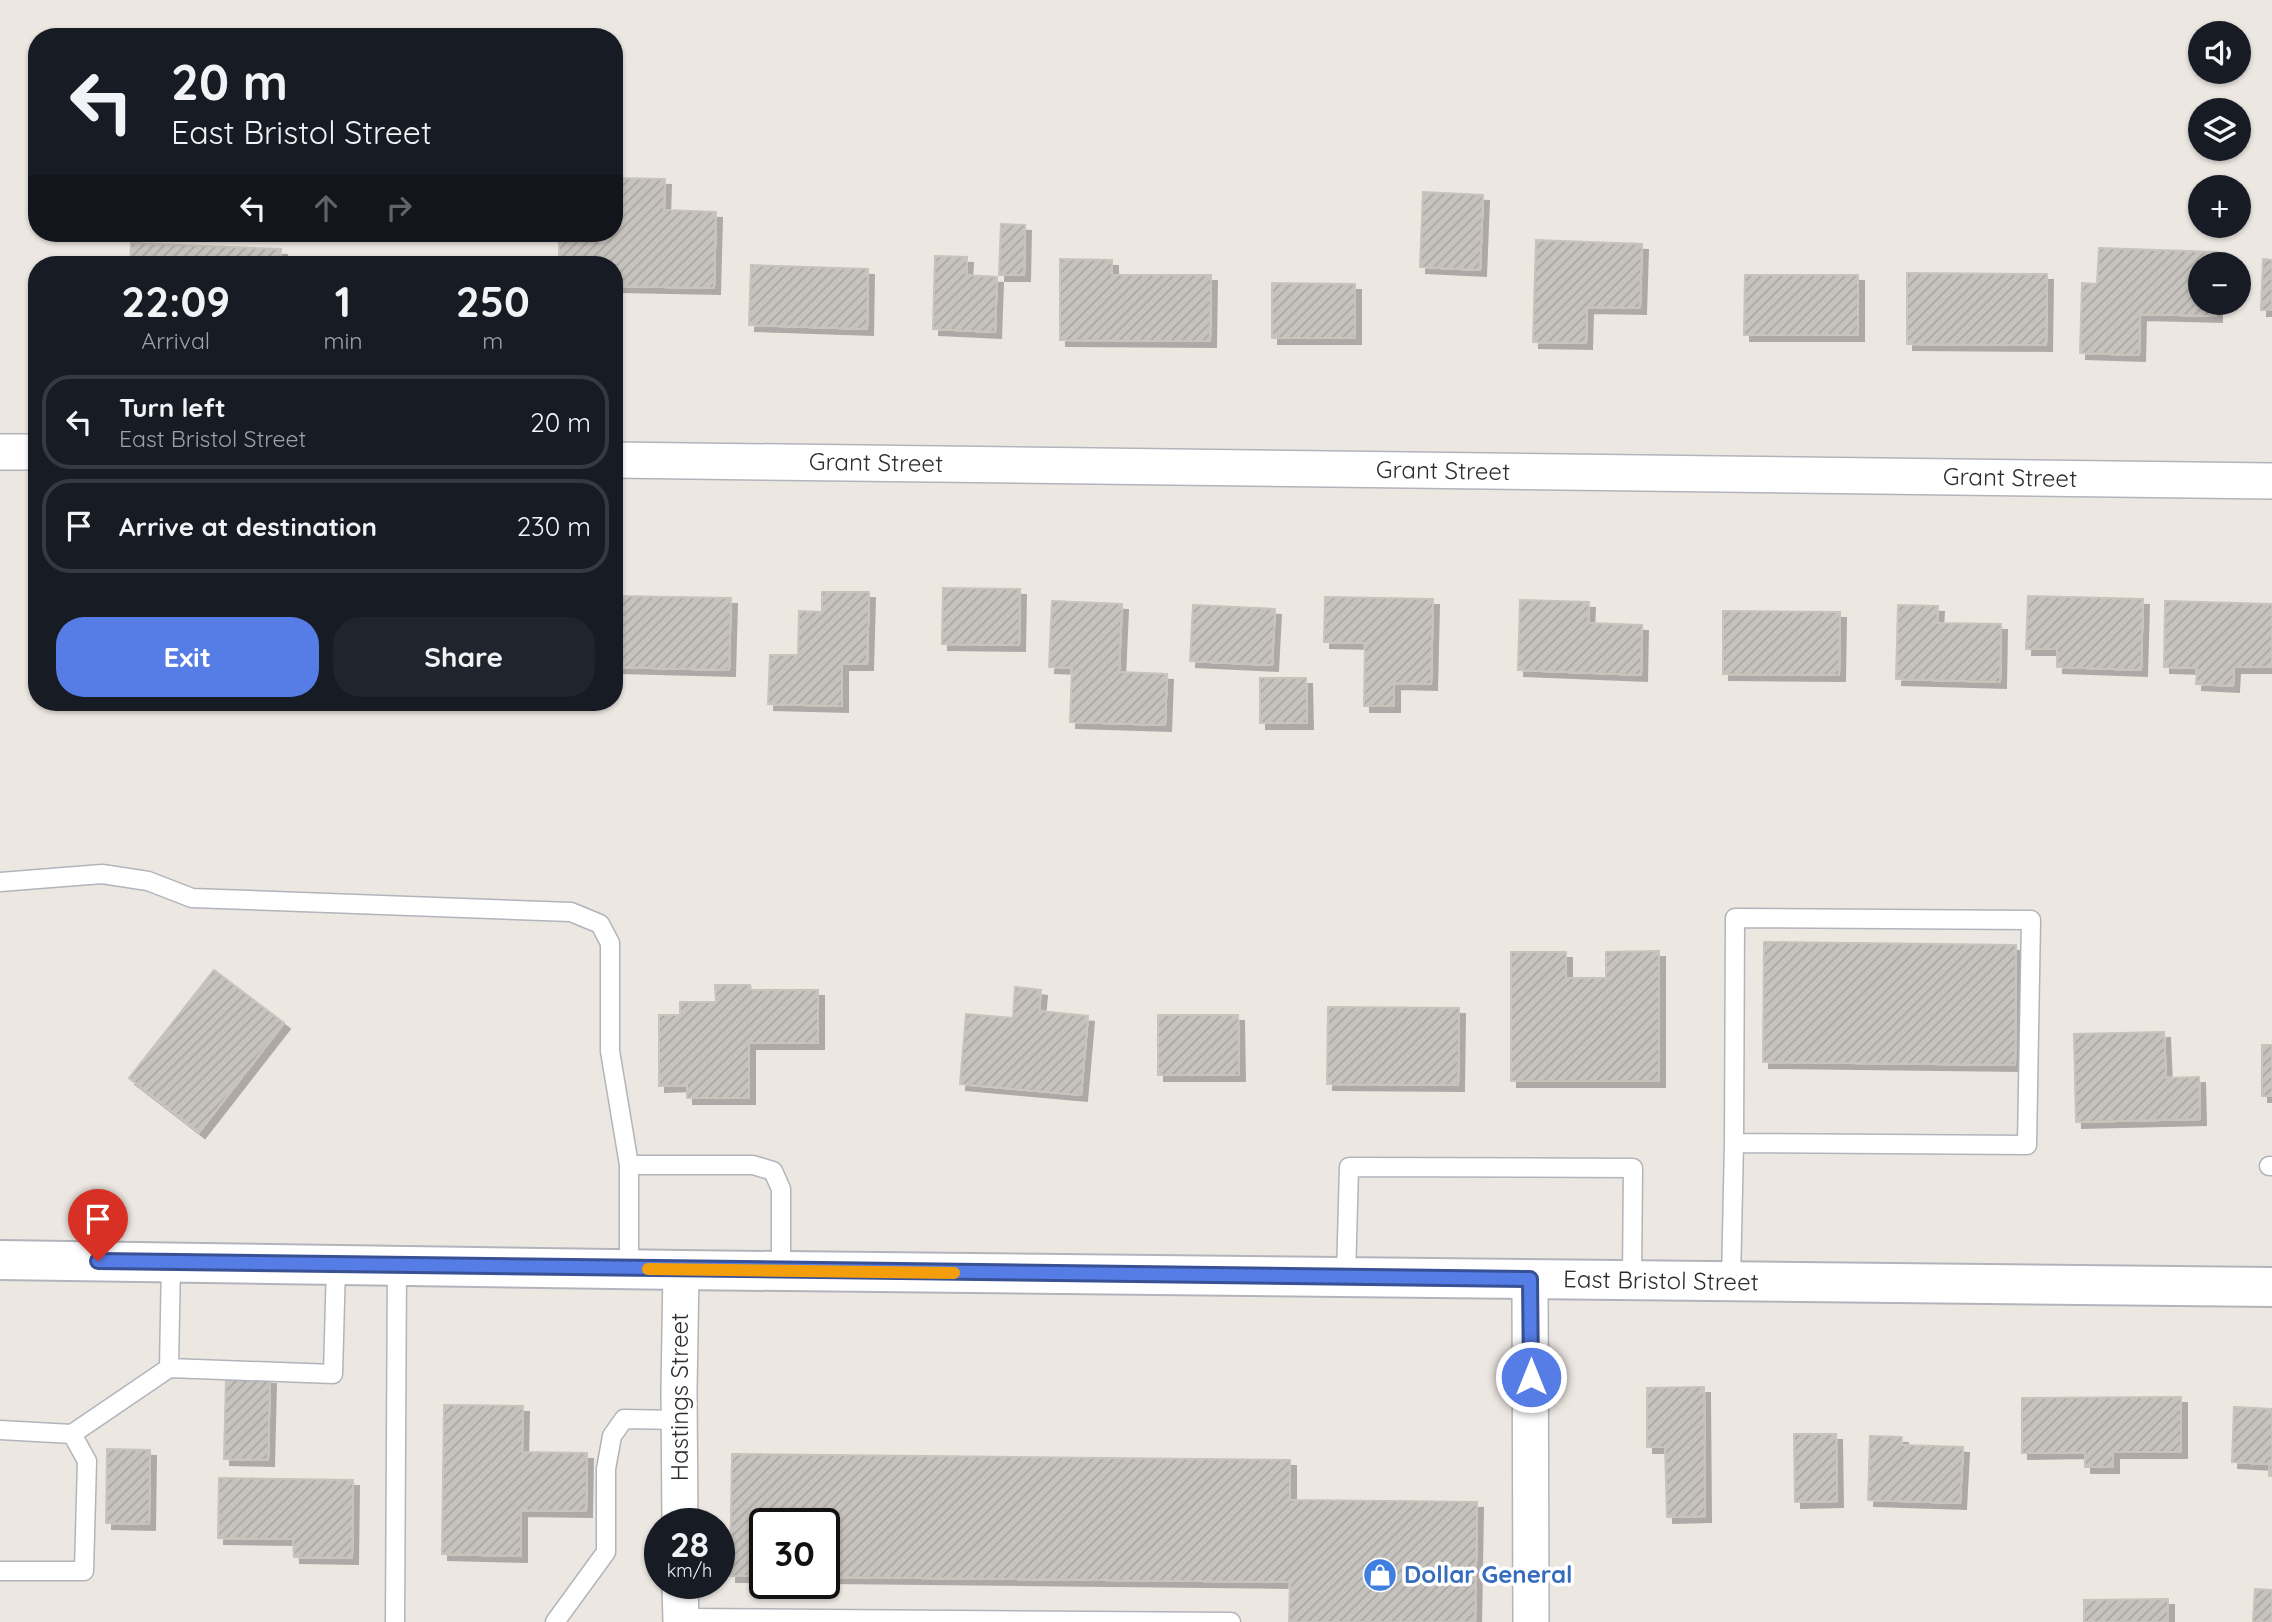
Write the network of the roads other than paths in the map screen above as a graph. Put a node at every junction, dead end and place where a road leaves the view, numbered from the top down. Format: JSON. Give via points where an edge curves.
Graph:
{"nodes":[{"id":1,"x":0,"y":452,"type":"edge"},
{"id":2,"x":28,"y":452,"type":"edge"},
{"id":3,"x":623,"y":460,"type":"edge"},
{"id":4,"x":2272,"y":481,"type":"edge"},
{"id":5,"x":0,"y":882,"type":"edge"},
{"id":6,"x":1734,"y":1143,"type":"junction"},
{"id":7,"x":629,"y":1165,"type":"junction"},
{"id":8,"x":0,"y":1260,"type":"edge"},
{"id":9,"x":171,"y":1262,"type":"junction"},
{"id":10,"x":336,"y":1265,"type":"junction"},
{"id":11,"x":397,"y":1265,"type":"junction"},
{"id":12,"x":629,"y":1269,"type":"junction"},
{"id":13,"x":681,"y":1270,"type":"junction"},
{"id":14,"x":781,"y":1271,"type":"junction"},
{"id":15,"x":1346,"y":1277,"type":"junction"},
{"id":16,"x":1530,"y":1279,"type":"junction"},
{"id":17,"x":1632,"y":1280,"type":"junction"},
{"id":18,"x":1731,"y":1281,"type":"junction"},
{"id":19,"x":2272,"y":1287,"type":"edge"},
{"id":20,"x":169,"y":1368,"type":"junction"},
{"id":21,"x":679,"y":1420,"type":"junction"},
{"id":22,"x":0,"y":1430,"type":"edge"},
{"id":23,"x":72,"y":1433,"type":"junction"},
{"id":24,"x":680,"y":1508,"type":"edge"},
{"id":25,"x":0,"y":1571,"type":"edge"},
{"id":26,"x":681,"y":1608,"type":"edge"},
{"id":27,"x":395,"y":1622,"type":"edge"},
{"id":28,"x":555,"y":1622,"type":"edge"},
{"id":29,"x":1231,"y":1622,"type":"edge"},
{"id":30,"x":1531,"y":1622,"type":"edge"}],
"edges":[{"from":1,"to":2,"type":"street"},
{"from":3,"to":4,"type":"street","name":"Grant Street"},
{"from":5,"to":7,"type":"lane","via":[[102,874],[148,881],[192,898],[571,912],[600,924],[610,943],[610,1051]]},
{"from":6,"to":6,"type":"lane","via":[[2027,1145],[2031,920],[1735,918]]},
{"from":6,"to":18,"type":"lane"},
{"from":7,"to":12,"type":"lane"},
{"from":7,"to":14,"type":"lane","via":[[753,1165],[773,1171],[781,1189]]},
{"from":8,"to":9,"type":"main road","name":"East Bristol Street"},
{"from":9,"to":10,"type":"main road","name":"East Bristol Street"},
{"from":9,"to":20,"type":"lane"},
{"from":10,"to":11,"type":"main road","name":"East Bristol Street"},
{"from":10,"to":20,"type":"lane","via":[[334,1374]]},
{"from":11,"to":12,"type":"main road","name":"East Bristol Street"},
{"from":11,"to":27,"type":"lane"},
{"from":12,"to":13,"type":"main road","name":"East Bristol Street"},
{"from":13,"to":14,"type":"main road","name":"East Bristol Street"},
{"from":13,"to":21,"type":"street","name":"Hastings Street"},
{"from":14,"to":15,"type":"main road","name":"East Bristol Street"},
{"from":15,"to":16,"type":"main road","name":"East Bristol Street"},
{"from":15,"to":17,"type":"lane","via":[[1349,1167],[1633,1168]]},
{"from":16,"to":17,"type":"main road","name":"East Bristol Street"},
{"from":16,"to":30,"type":"street"},
{"from":17,"to":18,"type":"main road","name":"East Bristol Street"},
{"from":18,"to":19,"type":"main road","name":"East Bristol Street"},
{"from":20,"to":23,"type":"lane"},
{"from":21,"to":24,"type":"street","name":"Hastings Street"},
{"from":21,"to":28,"type":"lane","via":[[624,1419],[612,1436],[606,1469],[606,1552]]},
{"from":22,"to":23,"type":"lane"},
{"from":23,"to":25,"type":"lane","via":[[87,1461],[84,1571]]},
{"from":26,"to":29,"type":"lane"}]}
